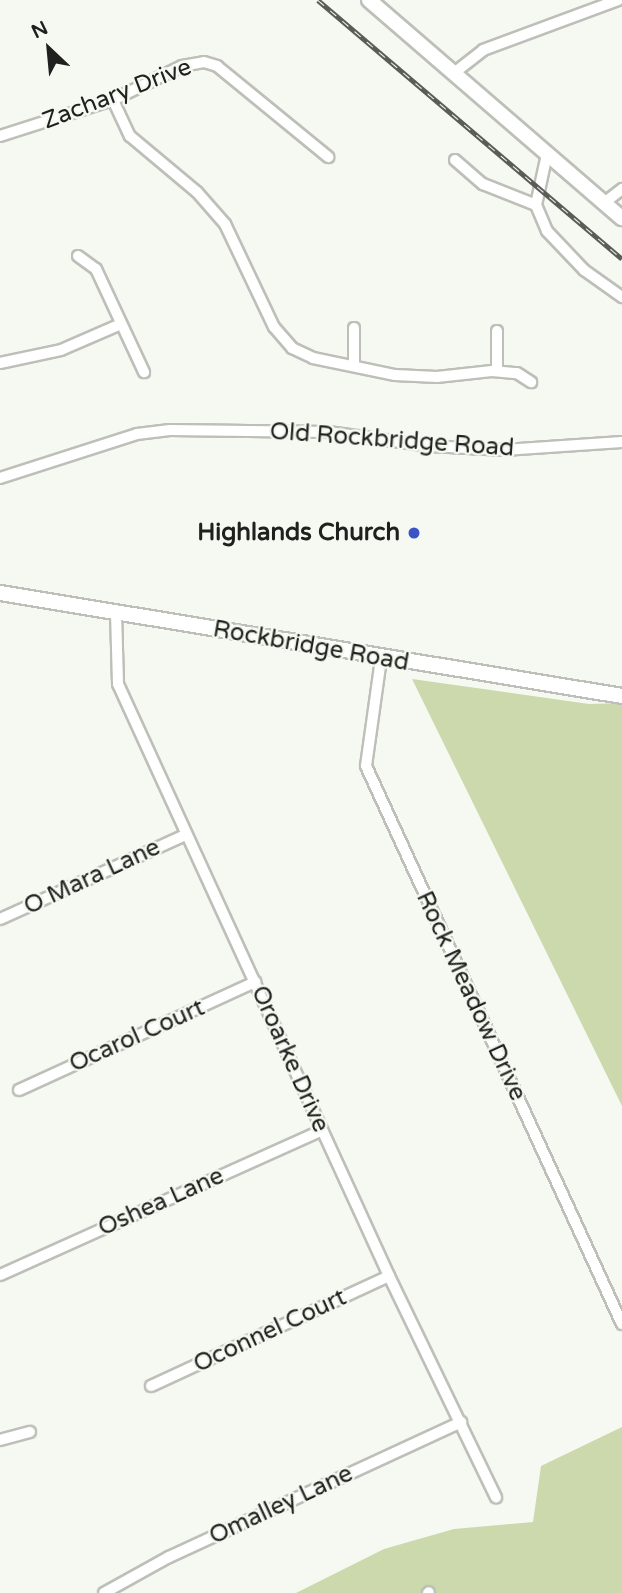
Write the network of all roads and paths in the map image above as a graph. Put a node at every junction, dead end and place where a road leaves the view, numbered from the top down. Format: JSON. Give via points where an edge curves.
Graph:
{"nodes":[{"id":1,"x":369,"y":0,"type":"edge"},
{"id":2,"x":618,"y":0,"type":"edge"},
{"id":3,"x":454,"y":73,"type":"junction"},
{"id":4,"x":113,"y":100,"type":"junction"},
{"id":5,"x":0,"y":136,"type":"edge"},
{"id":6,"x":547,"y":154,"type":"junction"},
{"id":7,"x":328,"y":157,"type":"dead end"},
{"id":8,"x":455,"y":160,"type":"dead end"},
{"id":9,"x":622,"y":189,"type":"edge"},
{"id":10,"x":604,"y":203,"type":"junction"},
{"id":11,"x":536,"y":205,"type":"junction"},
{"id":12,"x":622,"y":218,"type":"edge"},
{"id":13,"x":78,"y":256,"type":"dead end"},
{"id":14,"x":622,"y":296,"type":"edge"},
{"id":15,"x":121,"y":324,"type":"junction"},
{"id":16,"x":354,"y":328,"type":"dead end"},
{"id":17,"x":497,"y":331,"type":"dead end"},
{"id":18,"x":0,"y":363,"type":"edge"},
{"id":19,"x":354,"y":365,"type":"junction"},
{"id":20,"x":497,"y":371,"type":"junction"},
{"id":21,"x":144,"y":372,"type":"dead end"},
{"id":22,"x":531,"y":382,"type":"dead end"},
{"id":23,"x":622,"y":442,"type":"edge"},
{"id":24,"x":0,"y":478,"type":"edge"},
{"id":25,"x":0,"y":593,"type":"edge"},
{"id":26,"x":116,"y":612,"type":"junction"},
{"id":27,"x":382,"y":659,"type":"junction"},
{"id":28,"x":622,"y":696,"type":"edge"},
{"id":29,"x":185,"y":835,"type":"junction"},
{"id":30,"x":0,"y":919,"type":"edge"},
{"id":31,"x":255,"y":982,"type":"junction"},
{"id":32,"x":19,"y":1090,"type":"dead end"},
{"id":33,"x":322,"y":1130,"type":"junction"},
{"id":34,"x":0,"y":1275,"type":"edge"},
{"id":35,"x":388,"y":1276,"type":"junction"},
{"id":36,"x":622,"y":1324,"type":"edge"},
{"id":37,"x":151,"y":1386,"type":"dead end"},
{"id":38,"x":461,"y":1422,"type":"junction"},
{"id":39,"x":30,"y":1432,"type":"dead end"},
{"id":40,"x":0,"y":1440,"type":"edge"},
{"id":41,"x":496,"y":1497,"type":"dead end"},
{"id":42,"x":104,"y":1593,"type":"edge"}],
"edges":[{"from":1,"to":3,"type":"main road"},
{"from":2,"to":3,"type":"street","via":[[483,50]]},
{"from":3,"to":6,"type":"main road"},
{"from":4,"to":5,"type":"street","name":"Zachary Drive"},
{"from":4,"to":7,"type":"street","name":"Zachary Drive","via":[[182,66],[204,62],[217,66]]},
{"from":4,"to":19,"type":"street","via":[[130,136],[197,192],[225,224],[281,339],[313,358]]},
{"from":6,"to":10,"type":"main road"},
{"from":6,"to":11,"type":"street","via":[[536,187]]},
{"from":8,"to":11,"type":"street","via":[[484,184]]},
{"from":9,"to":10,"type":"street"},
{"from":10,"to":12,"type":"main road"},
{"from":11,"to":14,"type":"street","via":[[557,244]]},
{"from":13,"to":15,"type":"street","via":[[96,269]]},
{"from":15,"to":18,"type":"street","via":[[61,350]]},
{"from":15,"to":21,"type":"street"},
{"from":16,"to":19,"type":"street"},
{"from":17,"to":20,"type":"street"},
{"from":19,"to":20,"type":"street","via":[[409,377]]},
{"from":20,"to":22,"type":"street","via":[[517,373]]},
{"from":23,"to":24,"type":"street","name":"Old Rockbridge Road","via":[[504,450],[430,446],[328,432],[170,430],[137,434]]},
{"from":25,"to":26,"type":"main road","name":"Rockbridge Road"},
{"from":26,"to":27,"type":"main road","name":"Rockbridge Road"},
{"from":26,"to":29,"type":"street","name":"Oroarke Drive","via":[[118,684]]},
{"from":27,"to":28,"type":"main road","name":"Rockbridge Road"},
{"from":27,"to":36,"type":"street","name":"Rock Meadow Drive","via":[[366,752],[371,778]]},
{"from":29,"to":30,"type":"street","name":"O Mara Lane"},
{"from":29,"to":31,"type":"street","name":"Oroarke Drive"},
{"from":31,"to":32,"type":"street","name":"Ocarol Court"},
{"from":31,"to":33,"type":"street","name":"Oroarke Drive"},
{"from":33,"to":34,"type":"street","name":"Oshea Lane"},
{"from":33,"to":35,"type":"street","name":"Oroarke Drive"},
{"from":35,"to":37,"type":"street","name":"Oconnel Court"},
{"from":35,"to":38,"type":"street","name":"Oroarke Drive"},
{"from":38,"to":41,"type":"street","name":"Oroarke Drive"},
{"from":38,"to":42,"type":"street","name":"Omalley Lane","via":[[169,1556]]},
{"from":39,"to":40,"type":"street"}]}
